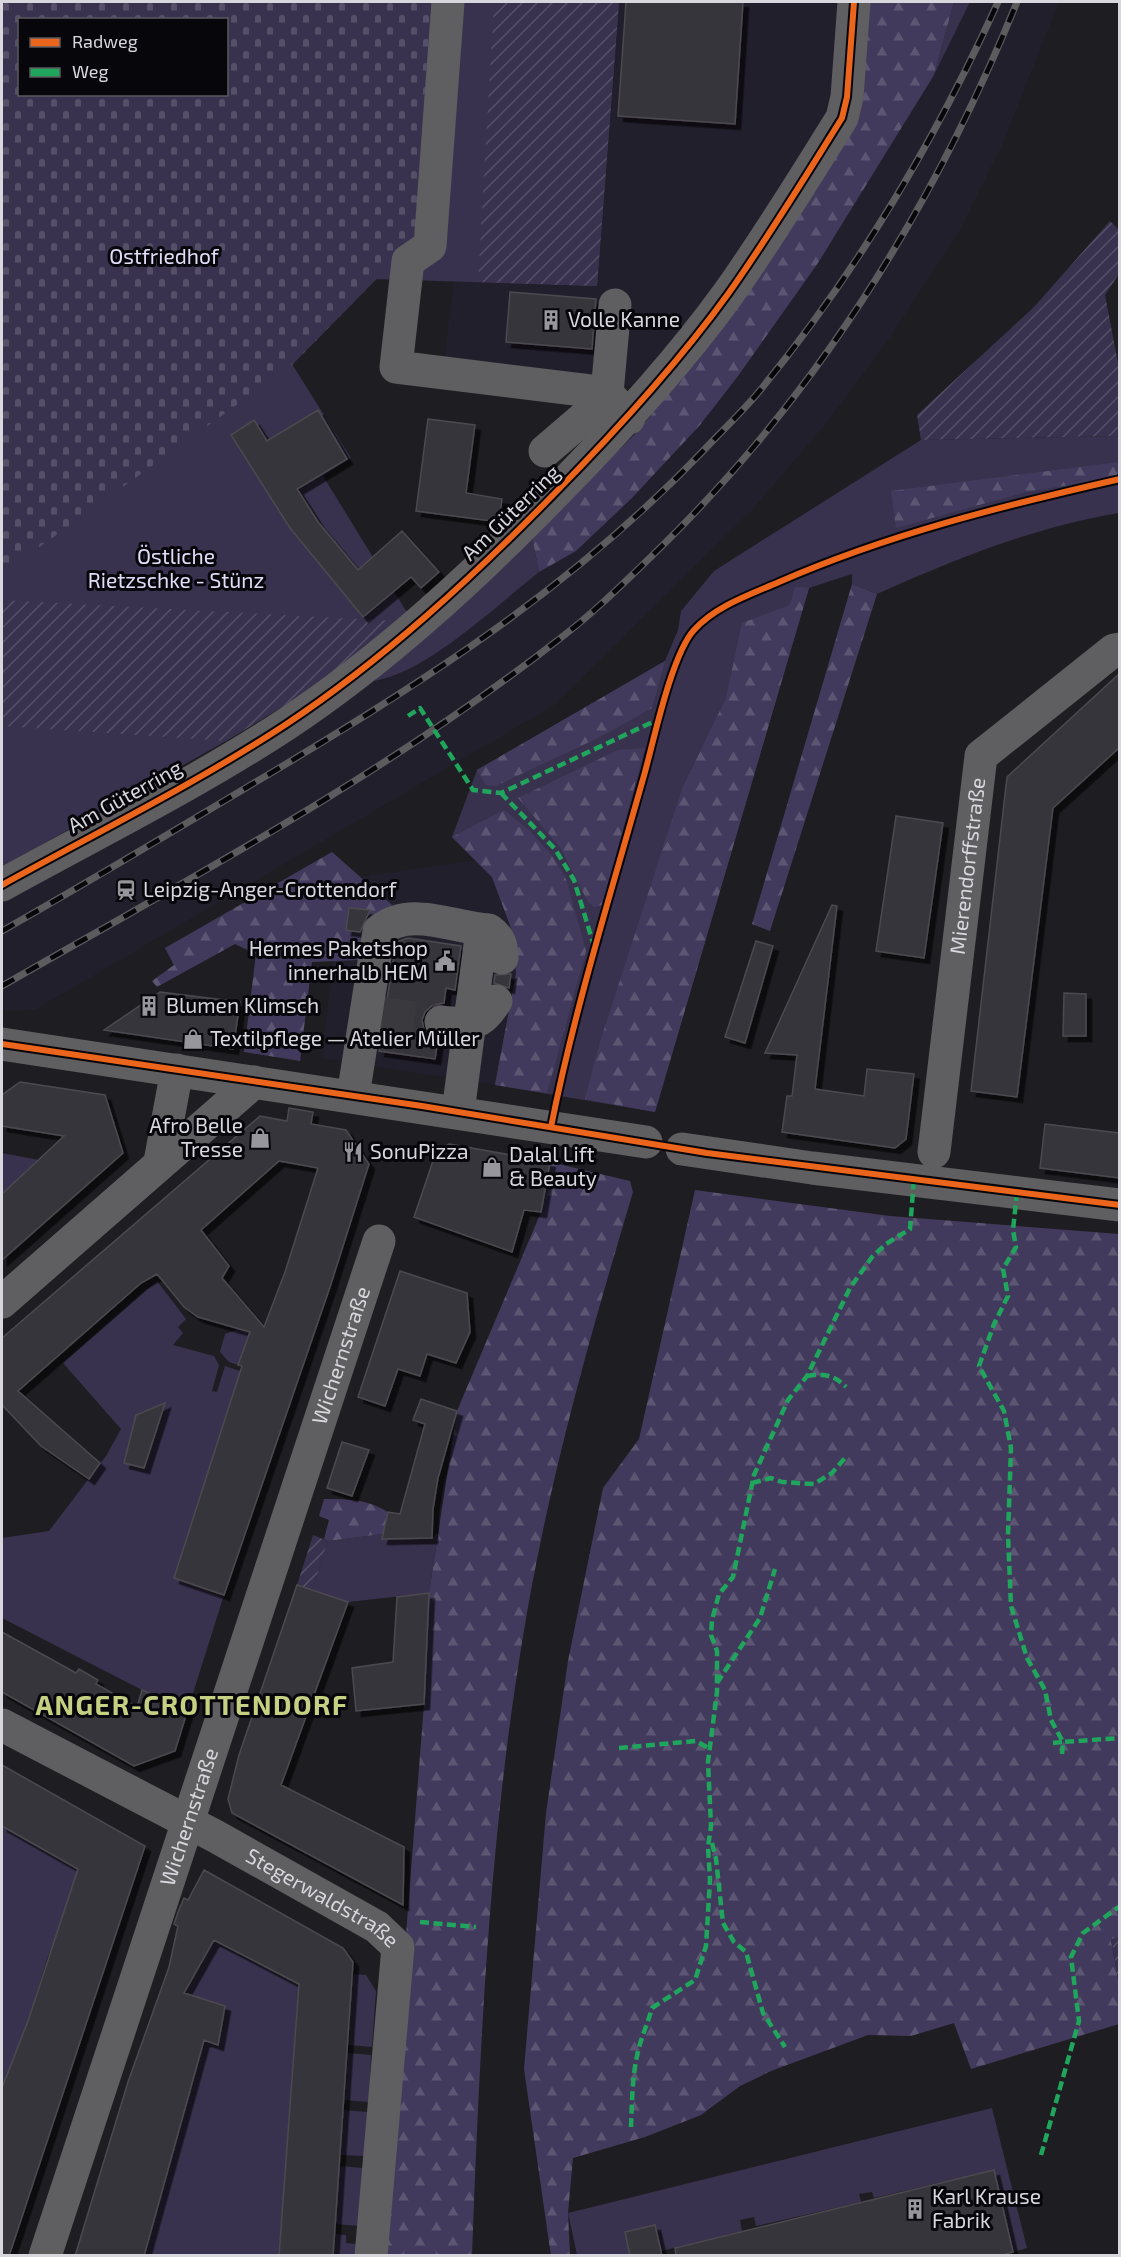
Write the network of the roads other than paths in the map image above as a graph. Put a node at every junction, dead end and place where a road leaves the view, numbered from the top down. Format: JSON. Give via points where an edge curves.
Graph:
{"nodes":[{"id":1,"x":448,"y":2,"type":"edge"},
{"id":2,"x":854,"y":2,"type":"edge"},
{"id":3,"x":615,"y":305,"type":"dead end"},
{"id":4,"x":617,"y":405,"type":"junction"},
{"id":5,"x":545,"y":451,"type":"dead end"},
{"id":6,"x":1119,"y":649,"type":"edge"},
{"id":7,"x":2,"y":885,"type":"edge"},
{"id":8,"x":482,"y":930,"type":"junction"},
{"id":9,"x":502,"y":958,"type":"dead end"},
{"id":10,"x":496,"y":1001,"type":"dead end"},
{"id":11,"x":455,"y":1023,"type":"junction"},
{"id":12,"x":2,"y":1044,"type":"edge"},
{"id":13,"x":162,"y":1068,"type":"junction"},
{"id":14,"x":254,"y":1082,"type":"junction"},
{"id":15,"x":352,"y":1096,"type":"junction"},
{"id":16,"x":458,"y":1112,"type":"junction"},
{"id":17,"x":645,"y":1142,"type":"dead end"},
{"id":18,"x":682,"y":1149,"type":"dead end"},
{"id":19,"x":934,"y":1152,"type":"dead end"},
{"id":20,"x":160,"y":1162,"type":"junction"},
{"id":21,"x":1119,"y":1205,"type":"edge"},
{"id":22,"x":379,"y":1241,"type":"dead end"},
{"id":23,"x":2,"y":1302,"type":"edge"},
{"id":24,"x":2,"y":1725,"type":"edge"},
{"id":25,"x":186,"y":1821,"type":"junction"},
{"id":26,"x":45,"y":2256,"type":"edge"},
{"id":27,"x":371,"y":2256,"type":"edge"}],
"edges":[{"from":1,"to":4,"type":"street","via":[[430,246],[408,261],[396,367]]},
{"from":2,"to":4,"type":"street","name":"Am Güterring","via":[[842,118],[728,294]]},
{"from":3,"to":4,"type":"street"},
{"from":4,"to":5,"type":"street","via":[[587,415]]},
{"from":4,"to":7,"type":"street","name":"Am Güterring","via":[[479,567],[395,644],[333,692],[228,759]]},
{"from":6,"to":19,"type":"street","name":"Mierendorffstraße","via":[[981,756]]},
{"from":8,"to":9,"type":"street","via":[[497,936]]},
{"from":8,"to":11,"type":"street"},
{"from":8,"to":15,"type":"street","via":[[408,917],[390,922],[379,931],[374,1012]]},
{"from":10,"to":11,"type":"street","via":[[484,1019]]},
{"from":11,"to":16,"type":"street"},
{"from":12,"to":13,"type":"street"},
{"from":13,"to":14,"type":"street"},
{"from":13,"to":20,"type":"street"},
{"from":14,"to":15,"type":"street"},
{"from":14,"to":20,"type":"street"},
{"from":15,"to":16,"type":"street"},
{"from":16,"to":17,"type":"street"},
{"from":18,"to":21,"type":"street"},
{"from":20,"to":23,"type":"street"},
{"from":22,"to":25,"type":"street","name":"Wichernstraße"},
{"from":24,"to":25,"type":"street","name":"Stegerwaldstraße"},
{"from":25,"to":26,"type":"street","name":"Wichernstraße"},
{"from":25,"to":27,"type":"street","name":"Stegerwaldstraße","via":[[377,1926],[398,1947]]}]}
